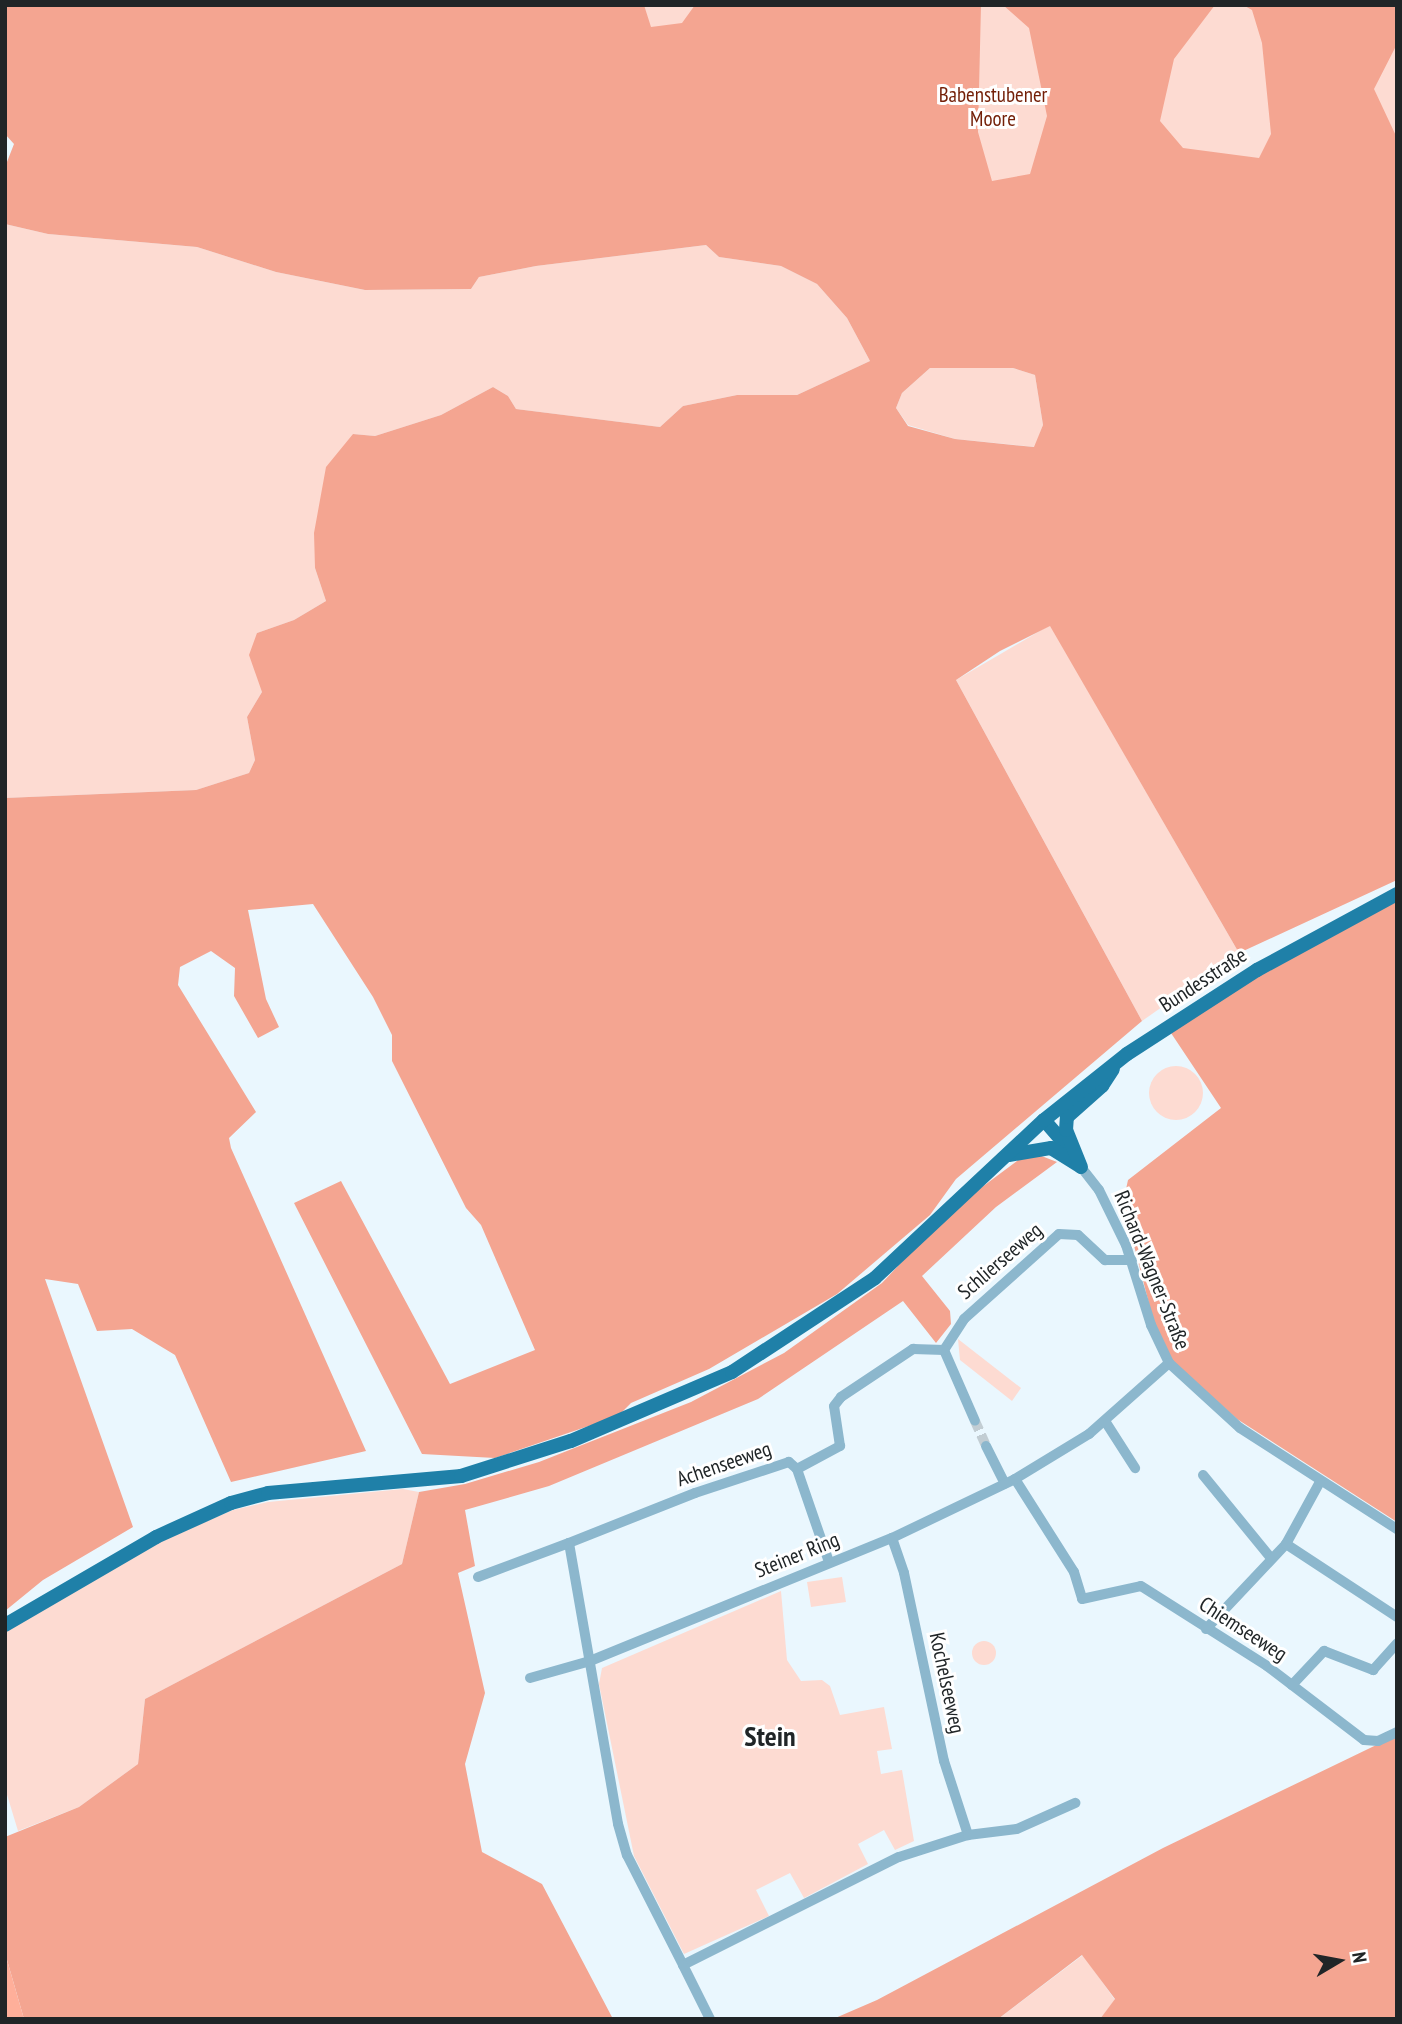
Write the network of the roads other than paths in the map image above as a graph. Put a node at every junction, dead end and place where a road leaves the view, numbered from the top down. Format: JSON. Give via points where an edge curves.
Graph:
{"nodes":[{"id":1,"x":1397,"y":894,"type":"edge"},
{"id":2,"x":1114,"y":1064,"type":"junction"},
{"id":3,"x":1044,"y":1120,"type":"junction"},
{"id":4,"x":1004,"y":1156,"type":"junction"},
{"id":5,"x":1081,"y":1167,"type":"junction"},
{"id":6,"x":1132,"y":1260,"type":"junction"},
{"id":7,"x":944,"y":1350,"type":"junction"},
{"id":8,"x":1169,"y":1363,"type":"junction"},
{"id":9,"x":975,"y":1421,"type":"tunnel mouth"},
{"id":10,"x":1105,"y":1422,"type":"junction"},
{"id":11,"x":986,"y":1446,"type":"tunnel mouth"},
{"id":12,"x":1135,"y":1468,"type":"dead end"},
{"id":13,"x":797,"y":1469,"type":"junction"},
{"id":14,"x":1203,"y":1475,"type":"dead end"},
{"id":15,"x":1010,"y":1482,"type":"junction"},
{"id":16,"x":1320,"y":1482,"type":"junction"},
{"id":17,"x":1397,"y":1529,"type":"edge"},
{"id":18,"x":892,"y":1538,"type":"junction"},
{"id":19,"x":569,"y":1543,"type":"junction"},
{"id":20,"x":1286,"y":1544,"type":"junction"},
{"id":21,"x":1271,"y":1558,"type":"junction"},
{"id":22,"x":829,"y":1562,"type":"junction"},
{"id":23,"x":478,"y":1577,"type":"dead end"},
{"id":24,"x":1397,"y":1617,"type":"edge"},
{"id":25,"x":5,"y":1625,"type":"edge"},
{"id":26,"x":1206,"y":1629,"type":"junction"},
{"id":27,"x":1397,"y":1643,"type":"edge"},
{"id":28,"x":590,"y":1661,"type":"junction"},
{"id":29,"x":530,"y":1678,"type":"dead end"},
{"id":30,"x":1292,"y":1685,"type":"junction"},
{"id":31,"x":1397,"y":1732,"type":"edge"},
{"id":32,"x":1075,"y":1803,"type":"dead end"},
{"id":33,"x":968,"y":1835,"type":"junction"},
{"id":34,"x":683,"y":1965,"type":"junction"},
{"id":35,"x":709,"y":2019,"type":"edge"}],
"edges":[{"from":1,"to":2,"type":"main road","name":"Bundesstraße","via":[[1257,970]]},
{"from":2,"to":3,"type":"main road","name":"Bundesstraße"},
{"from":2,"to":5,"type":"main road","via":[[1102,1086],[1067,1117],[1066,1130]]},
{"from":3,"to":4,"type":"main road","name":"Bundesstraße"},
{"from":3,"to":5,"type":"main road"},
{"from":4,"to":5,"type":"main road","via":[[1029,1148],[1051,1148]]},
{"from":4,"to":25,"type":"main road","name":"Bundesstraße","via":[[875,1278],[732,1372],[686,1394],[570,1441],[461,1476],[268,1493],[231,1503],[156,1537]]},
{"from":5,"to":6,"type":"street","name":"Richard-Wagner-Straße","via":[[1098,1190]]},
{"from":6,"to":7,"type":"street","name":"Schlierseeweg","via":[[1105,1260],[1078,1235],[1059,1234],[964,1319]]},
{"from":6,"to":8,"type":"street","name":"Richard-Wagner-Straße","via":[[1151,1325]]},
{"from":7,"to":9,"type":"street"},
{"from":7,"to":13,"type":"street","via":[[913,1349],[841,1397],[834,1406],[840,1446]]},
{"from":8,"to":10,"type":"street","name":"Steiner Ring"},
{"from":8,"to":16,"type":"street","name":"Richard-Wagner-Straße","via":[[1226,1417]]},
{"from":10,"to":12,"type":"street"},
{"from":10,"to":15,"type":"street","name":"Steiner Ring"},
{"from":11,"to":15,"type":"street"},
{"from":13,"to":19,"type":"street","name":"Achenseeweg","via":[[789,1462],[730,1481]]},
{"from":13,"to":22,"type":"street","name":"Achenseeweg"},
{"from":14,"to":21,"type":"street"},
{"from":15,"to":18,"type":"street","name":"Steiner Ring"},
{"from":15,"to":26,"type":"street","name":"Chiemseeweg","via":[[1074,1572],[1082,1598],[1141,1586]]},
{"from":16,"to":17,"type":"street","name":"Richard-Wagner-Straße"},
{"from":16,"to":20,"type":"street"},
{"from":18,"to":22,"type":"street","name":"Steiner Ring"},
{"from":18,"to":33,"type":"street","name":"Kochelseeweg","via":[[904,1573],[944,1761]]},
{"from":19,"to":23,"type":"street","name":"Achenseeweg"},
{"from":19,"to":28,"type":"street"},
{"from":20,"to":21,"type":"street"},
{"from":20,"to":24,"type":"street"},
{"from":21,"to":26,"type":"street"},
{"from":22,"to":28,"type":"street","name":"Steiner Ring"},
{"from":26,"to":30,"type":"street","name":"Chiemseeweg"},
{"from":27,"to":30,"type":"street","via":[[1373,1670],[1324,1651]]},
{"from":28,"to":29,"type":"street","name":"Steiner Ring"},
{"from":28,"to":34,"type":"street","via":[[627,1855]]},
{"from":30,"to":31,"type":"street","name":"Chiemseeweg","via":[[1364,1740],[1378,1741]]},
{"from":32,"to":33,"type":"street","via":[[1017,1829]]},
{"from":33,"to":34,"type":"street","via":[[899,1857]]},
{"from":34,"to":35,"type":"street"}]}
